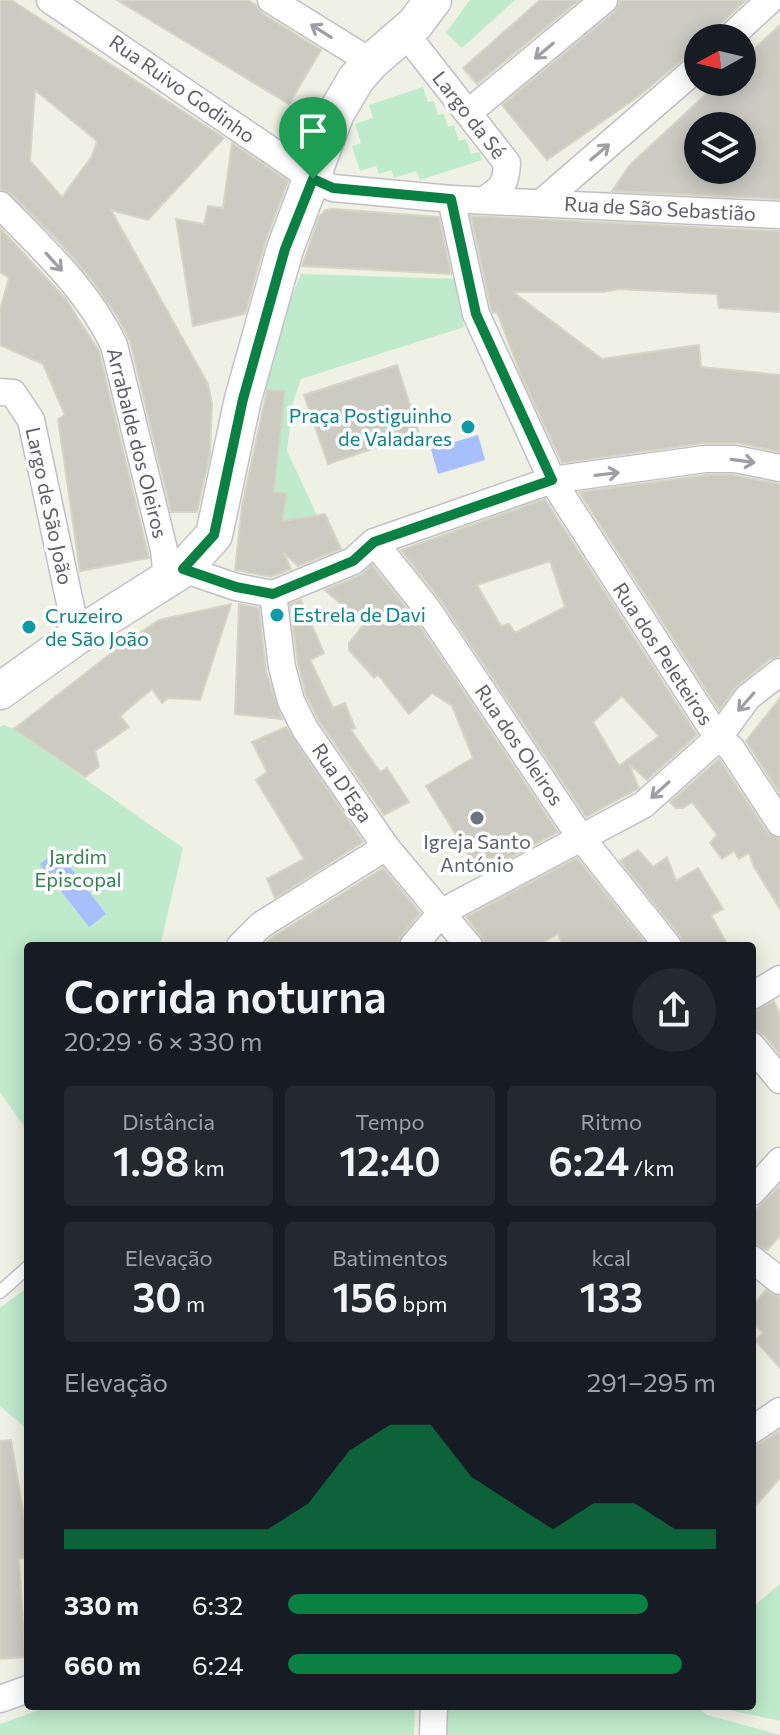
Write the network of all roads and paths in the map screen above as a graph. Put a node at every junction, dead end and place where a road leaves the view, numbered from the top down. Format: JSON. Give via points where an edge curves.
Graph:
{"nodes":[{"id":1,"x":50,"y":0,"type":"edge"},
{"id":2,"x":271,"y":0,"type":"edge"},
{"id":3,"x":433,"y":0,"type":"edge"},
{"id":4,"x":604,"y":0,"type":"edge"},
{"id":5,"x":770,"y":0,"type":"edge"},
{"id":6,"x":744,"y":24,"type":"edge"},
{"id":7,"x":405,"y":33,"type":"junction"},
{"id":8,"x":371,"y":62,"type":"junction"},
{"id":9,"x":684,"y":79,"type":"edge"},
{"id":10,"x":469,"y":112,"type":"junction"},
{"id":11,"x":313,"y":179,"type":"junction"},
{"id":12,"x":451,"y":199,"type":"junction"},
{"id":13,"x":484,"y":200,"type":"junction"},
{"id":14,"x":541,"y":203,"type":"junction"},
{"id":15,"x":0,"y":205,"type":"edge"},
{"id":16,"x":780,"y":215,"type":"edge"},
{"id":17,"x":0,"y":392,"type":"edge"},
{"id":18,"x":780,"y":468,"type":"edge"},
{"id":19,"x":552,"y":480,"type":"junction"},
{"id":20,"x":374,"y":542,"type":"junction"},
{"id":21,"x":175,"y":574,"type":"junction"},
{"id":22,"x":273,"y":594,"type":"junction"},
{"id":23,"x":77,"y":636,"type":"junction"},
{"id":24,"x":780,"y":672,"type":"edge"},
{"id":25,"x":0,"y":691,"type":"edge"},
{"id":26,"x":718,"y":738,"type":"junction"},
{"id":27,"x":780,"y":823,"type":"edge"},
{"id":28,"x":581,"y":837,"type":"junction"},
{"id":29,"x":386,"y":847,"type":"junction"},
{"id":30,"x":442,"y":912,"type":"junction"},
{"id":31,"x":244,"y":942,"type":"edge"},
{"id":32,"x":416,"y":942,"type":"edge"},
{"id":33,"x":466,"y":942,"type":"edge"},
{"id":34,"x":665,"y":942,"type":"edge"},
{"id":35,"x":780,"y":979,"type":"edge"},
{"id":36,"x":756,"y":994,"type":"edge"},
{"id":37,"x":756,"y":1051,"type":"edge"},
{"id":38,"x":780,"y":1080,"type":"edge"},
{"id":39,"x":780,"y":1161,"type":"edge"},
{"id":40,"x":756,"y":1188,"type":"edge"},
{"id":41,"x":756,"y":1262,"type":"edge"},
{"id":42,"x":24,"y":1271,"type":"edge"},
{"id":43,"x":780,"y":1281,"type":"edge"},
{"id":44,"x":0,"y":1292,"type":"edge"},
{"id":45,"x":780,"y":1411,"type":"edge"},
{"id":46,"x":756,"y":1427,"type":"edge"},
{"id":47,"x":24,"y":1690,"type":"edge"},
{"id":48,"x":0,"y":1699,"type":"edge"},
{"id":49,"x":434,"y":1710,"type":"edge"},
{"id":50,"x":433,"y":1735,"type":"edge"}],
"edges":[{"from":1,"to":11,"type":"street","name":"Rua Ruivo Godinho"},
{"from":8,"to":2,"type":"street","one_way":true},
{"from":3,"to":7,"type":"main road"},
{"from":4,"to":10,"type":"street","one_way":true},
{"from":5,"to":6,"type":"street"},
{"from":7,"to":8,"type":"main road"},
{"from":7,"to":10,"type":"street","name":"Largo da Sé"},
{"from":8,"to":11,"type":"main road","via":[[336,113]]},
{"from":14,"to":9,"type":"street","one_way":true},
{"from":10,"to":13,"type":"street","name":"Largo da Sé","via":[[507,163],[501,189]]},
{"from":11,"to":12,"type":"street","via":[[333,188]]},
{"from":11,"to":21,"type":"main road","via":[[285,249],[246,385],[214,535]]},
{"from":12,"to":13,"type":"street"},
{"from":12,"to":19,"type":"street","name":"Rua dos Peleteiros","via":[[476,314]]},
{"from":13,"to":14,"type":"street","name":"Rua de São Sebastião"},
{"from":14,"to":16,"type":"street","name":"Rua de São Sebastião"},
{"from":15,"to":21,"type":"street","name":"Arrabalde dos Oleiros","one_way":true,"via":[[106,327],[164,550]]},
{"from":17,"to":23,"type":"street","name":"Largo de São João","via":[[13,393],[31,420]]},
{"from":19,"to":18,"type":"street","one_way":true,"via":[[705,459]]},
{"from":19,"to":20,"type":"street"},
{"from":19,"to":26,"type":"street","name":"Rua dos Peleteiros"},
{"from":20,"to":22,"type":"street","via":[[353,561]]},
{"from":20,"to":28,"type":"street","name":"Rua dos Oleiros","via":[[426,607]]},
{"from":21,"to":22,"type":"street"},
{"from":21,"to":23,"type":"main road"},
{"from":22,"to":29,"type":"street","name":"Rua D'Ega","via":[[291,701]]},
{"from":23,"to":25,"type":"main road"},
{"from":24,"to":26,"type":"street","one_way":true,"via":[[748,697]]},
{"from":26,"to":27,"type":"street","name":"Rua dos Peleteiros","via":[[731,748]]},
{"from":26,"to":28,"type":"street","one_way":true,"via":[[643,805]]},
{"from":28,"to":30,"type":"street"},
{"from":28,"to":34,"type":"street","name":"Rua dos Oleiros"},
{"from":29,"to":30,"type":"street","name":"Rua D'Ega"},
{"from":29,"to":31,"type":"street","via":[[261,925]]},
{"from":30,"to":32,"type":"street"},
{"from":30,"to":33,"type":"street","name":"Rua D'Ega"},
{"from":35,"to":36,"type":"street"},
{"from":37,"to":38,"type":"street"},
{"from":39,"to":40,"type":"street"},
{"from":41,"to":43,"type":"street"},
{"from":42,"to":44,"type":"lane"},
{"from":45,"to":46,"type":"street"},
{"from":47,"to":48,"type":"street"},
{"from":49,"to":50,"type":"street"}]}
